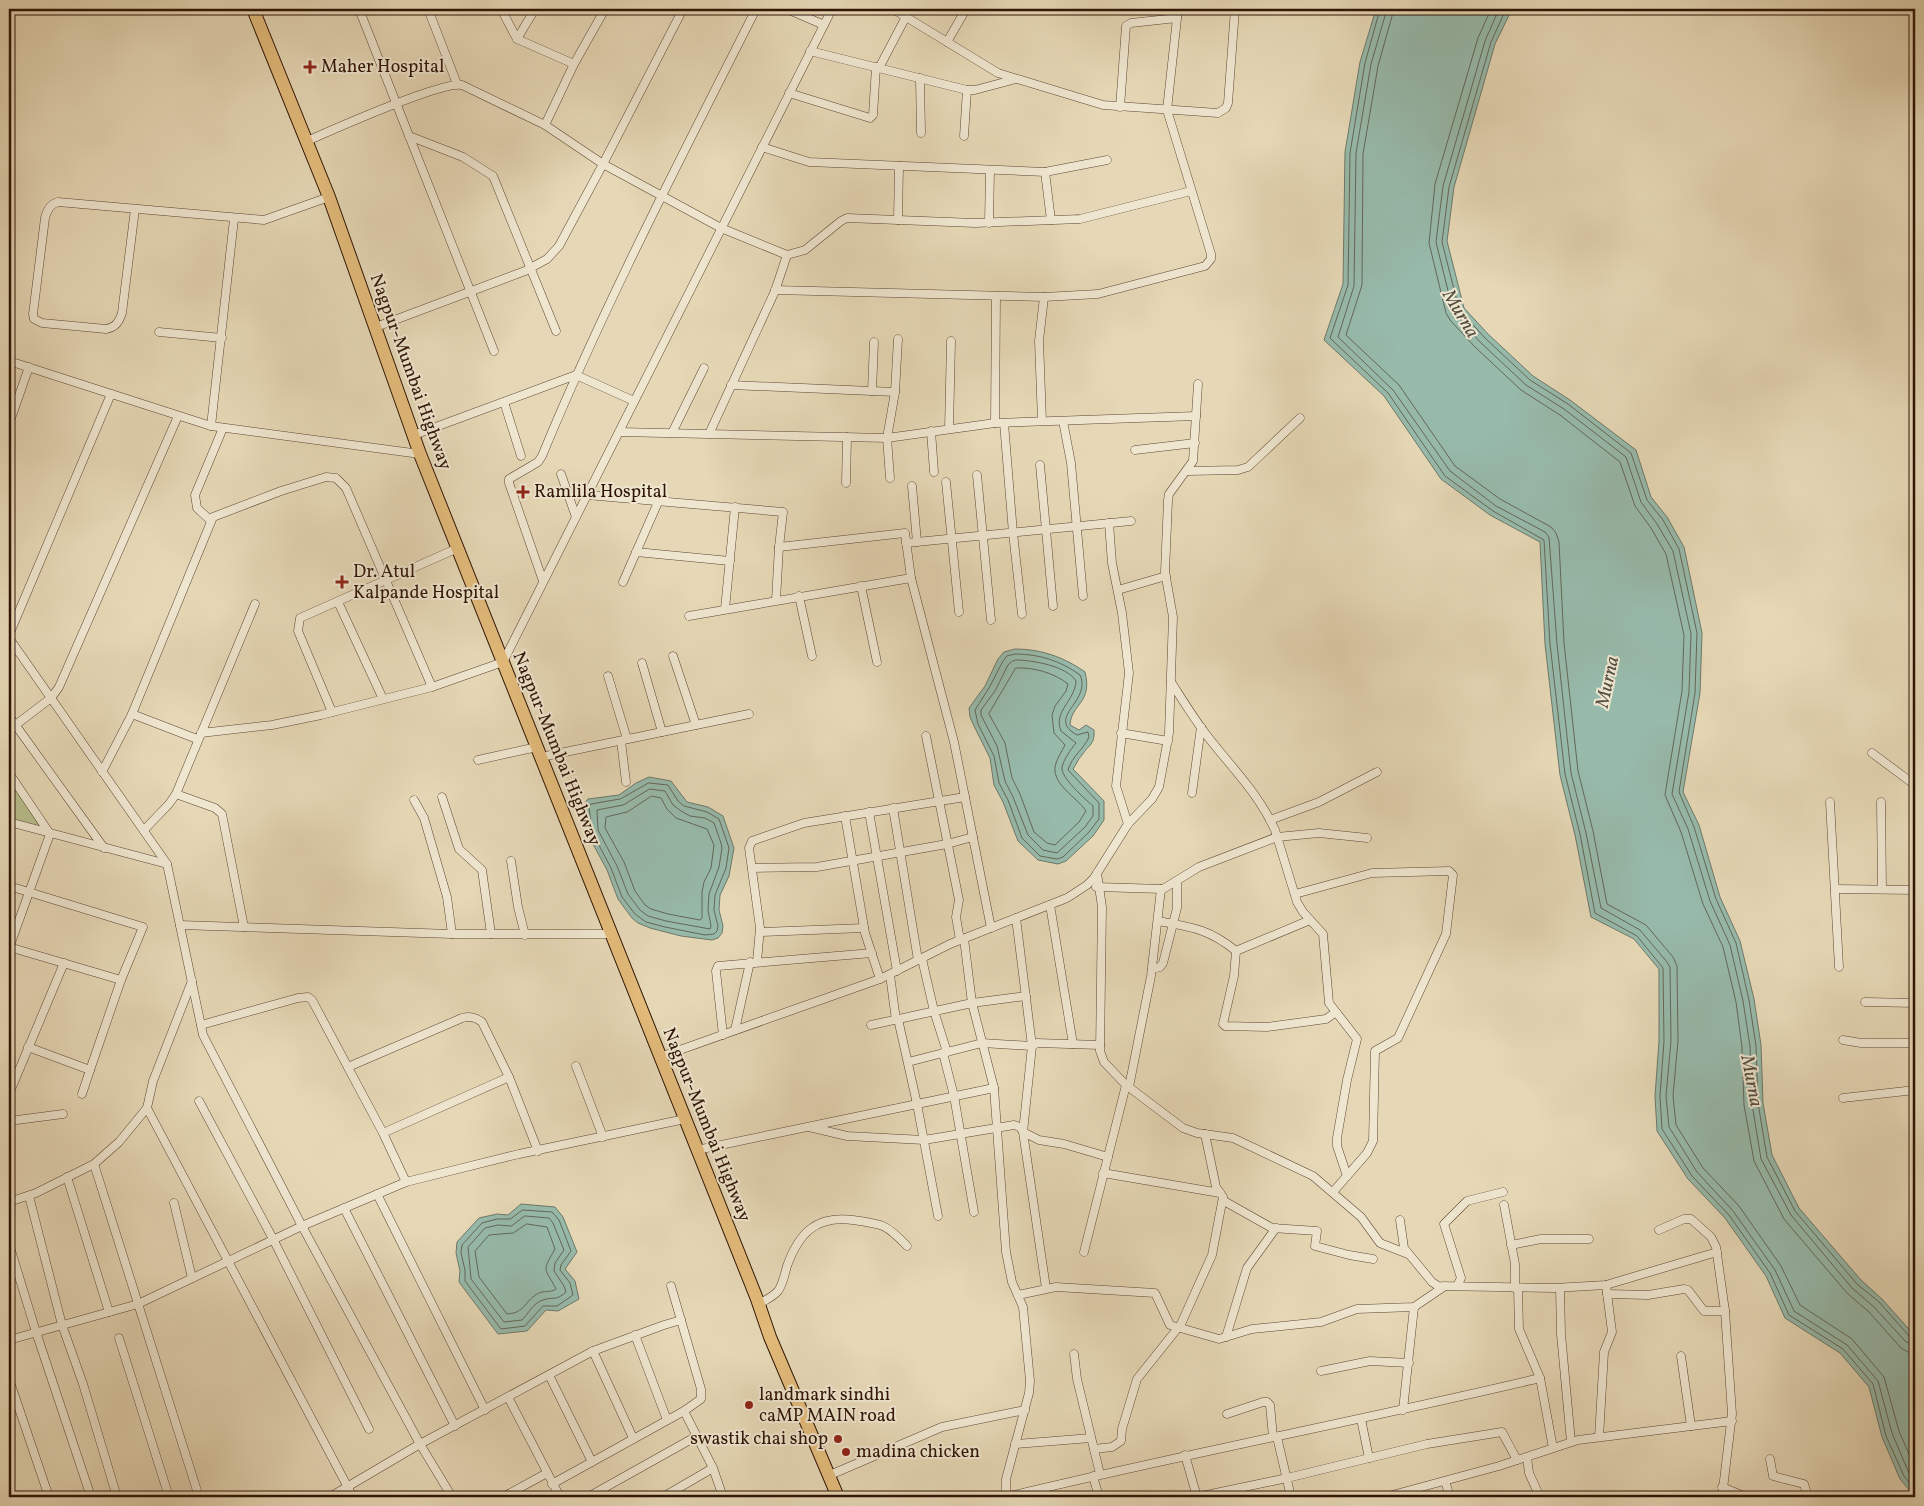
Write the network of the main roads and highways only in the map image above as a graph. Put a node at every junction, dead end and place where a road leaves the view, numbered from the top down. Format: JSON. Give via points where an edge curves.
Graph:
{"nodes":[{"id":1,"x":253,"y":9,"type":"edge"},
{"id":2,"x":838,"y":1497,"type":"edge"}],
"edges":[{"from":1,"to":2,"type":"highway","name":"Nagpur-Mumbai Highway","via":[[330,198],[420,454],[770,1337]]}]}
